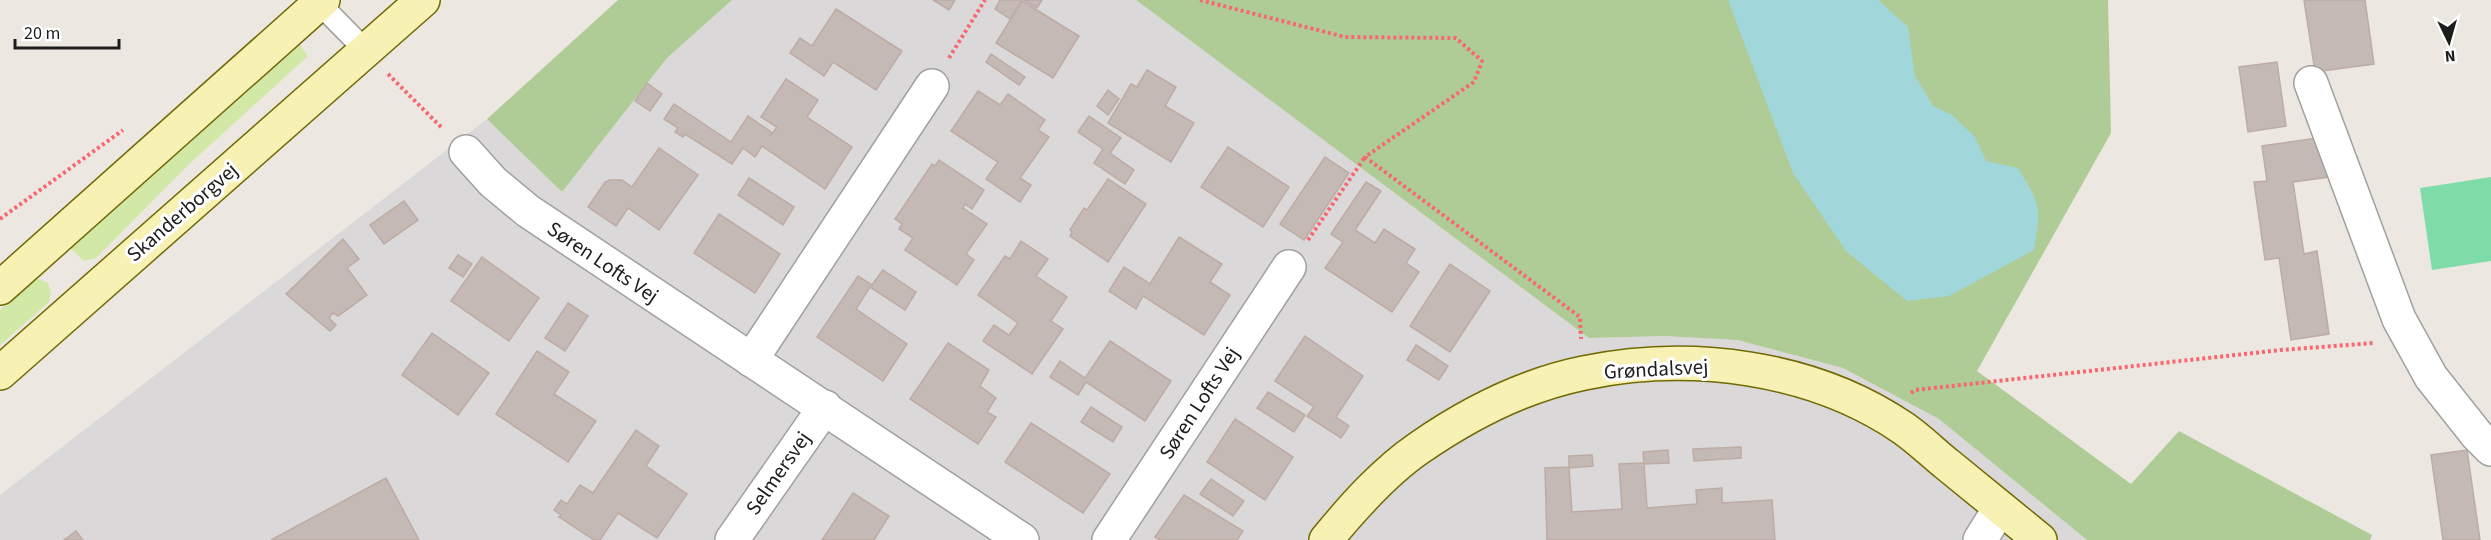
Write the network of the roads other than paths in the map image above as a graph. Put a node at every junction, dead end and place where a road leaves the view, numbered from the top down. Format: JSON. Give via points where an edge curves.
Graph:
{"nodes":[{"id":1,"x":423,"y":0,"type":"edge"},
{"id":2,"x":319,"y":1,"type":"edge"},
{"id":3,"x":366,"y":51,"type":"junction"},
{"id":4,"x":2311,"y":83,"type":"dead end"},
{"id":5,"x":932,"y":86,"type":"road end"},
{"id":6,"x":466,"y":152,"type":"road end"},
{"id":7,"x":1289,"y":267,"type":"road end"},
{"id":8,"x":0,"y":288,"type":"edge"},
{"id":9,"x":751,"y":360,"type":"junction"},
{"id":10,"x":0,"y":373,"type":"edge"},
{"id":11,"x":825,"y":407,"type":"junction"},
{"id":12,"x":2491,"y":449,"type":"edge"},
{"id":13,"x":2000,"y":508,"type":"junction"},
{"id":14,"x":732,"y":540,"type":"edge"},
{"id":15,"x":1022,"y":540,"type":"edge"},
{"id":16,"x":1108,"y":540,"type":"edge"},
{"id":17,"x":1326,"y":540,"type":"edge"},
{"id":18,"x":1980,"y":540,"type":"edge"},
{"id":19,"x":2040,"y":540,"type":"edge"}],
"edges":[{"from":1,"to":3,"type":"main road","name":"Skanderborgvej"},
{"from":2,"to":3,"type":"lane"},
{"from":2,"to":8,"type":"main road"},
{"from":3,"to":10,"type":"main road","name":"Skanderborgvej"},
{"from":4,"to":12,"type":"street","via":[[2399,319],[2432,377]]},
{"from":5,"to":9,"type":"street"},
{"from":6,"to":9,"type":"street","name":"Søren Lofts Vej","via":[[493,182],[528,211]]},
{"from":7,"to":16,"type":"street","name":"Søren Lofts Vej"},
{"from":9,"to":11,"type":"street","name":"Søren Lofts Vej"},
{"from":11,"to":14,"type":"street","name":"Selmersvej"},
{"from":11,"to":15,"type":"street","name":"Søren Lofts Vej"},
{"from":13,"to":17,"type":"main road","name":"Grøndalsvej","via":[[1903,428],[1833,391],[1756,370],[1677,364],[1583,373],[1493,405],[1418,449],[1364,498]]},
{"from":13,"to":18,"type":"street"},
{"from":13,"to":19,"type":"main road","name":"Grøndalsvej"}]}
